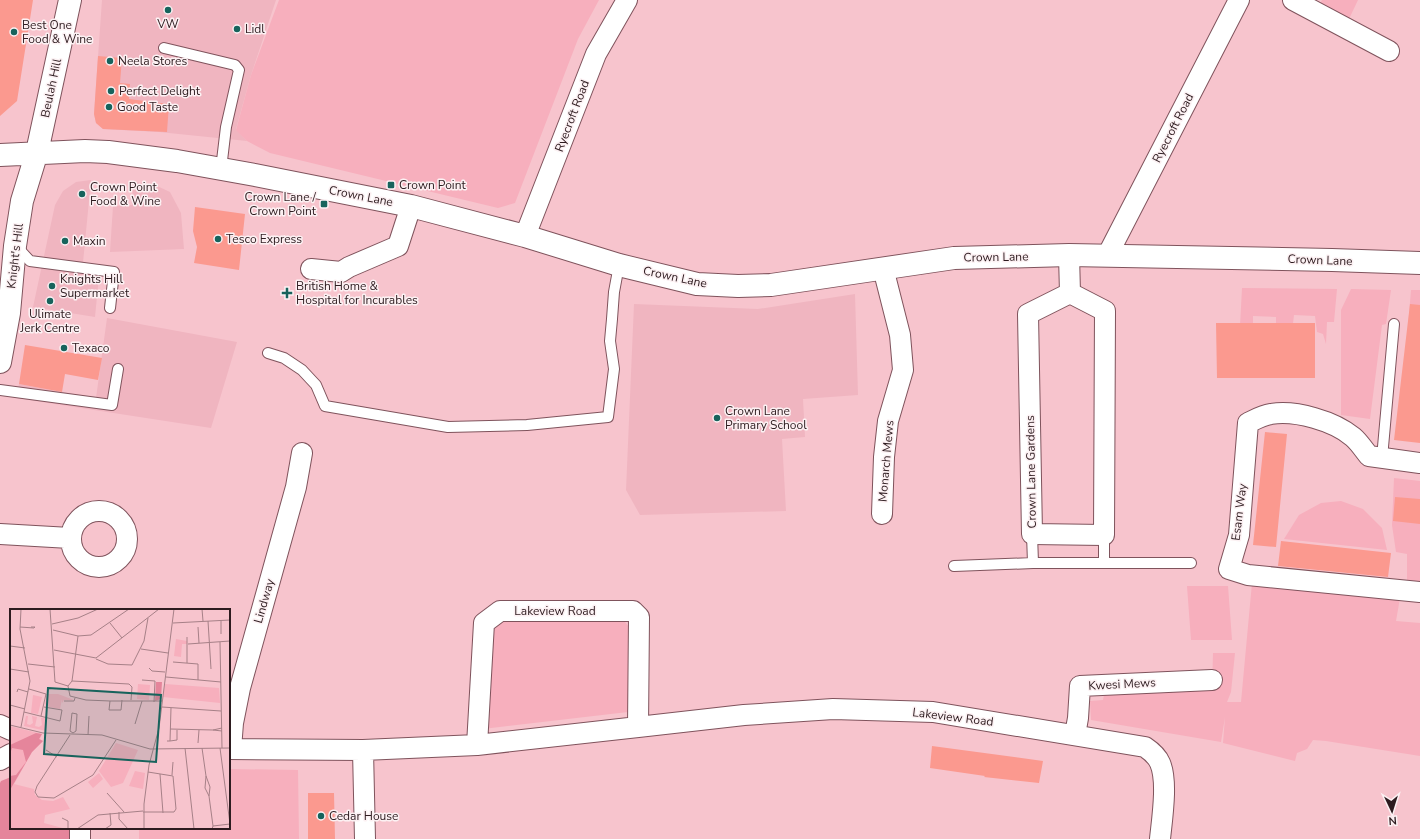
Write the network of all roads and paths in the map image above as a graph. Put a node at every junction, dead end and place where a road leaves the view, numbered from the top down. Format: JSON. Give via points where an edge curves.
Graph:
{"nodes":[{"id":1,"x":70,"y":0,"type":"edge"},
{"id":2,"x":627,"y":0,"type":"edge"},
{"id":3,"x":1239,"y":0,"type":"edge"},
{"id":4,"x":1293,"y":0,"type":"edge"},
{"id":5,"x":164,"y":48,"type":"dead end"},
{"id":6,"x":1389,"y":51,"type":"dead end"},
{"id":7,"x":37,"y":152,"type":"junction"},
{"id":8,"x":0,"y":155,"type":"edge"},
{"id":9,"x":221,"y":169,"type":"junction"},
{"id":10,"x":411,"y":206,"type":"junction"},
{"id":11,"x":525,"y":236,"type":"junction"},
{"id":12,"x":15,"y":246,"type":"junction"},
{"id":13,"x":1069,"y":255,"type":"junction"},
{"id":14,"x":1107,"y":256,"type":"junction"},
{"id":15,"x":1420,"y":263,"type":"edge"},
{"id":16,"x":619,"y":265,"type":"junction"},
{"id":17,"x":883,"y":268,"type":"junction"},
{"id":18,"x":311,"y":269,"type":"dead end"},
{"id":19,"x":1070,"y":293,"type":"junction"},
{"id":20,"x":110,"y":308,"type":"dead end"},
{"id":21,"x":1394,"y":324,"type":"dead end"},
{"id":22,"x":268,"y":353,"type":"dead end"},
{"id":23,"x":0,"y":362,"type":"edge"},
{"id":24,"x":118,"y":369,"type":"dead end"},
{"id":25,"x":0,"y":390,"type":"edge"},
{"id":26,"x":302,"y":453,"type":"dead end"},
{"id":27,"x":1375,"y":457,"type":"junction"},
{"id":28,"x":1420,"y":463,"type":"edge"},
{"id":29,"x":882,"y":514,"type":"dead end"},
{"id":30,"x":0,"y":534,"type":"edge"},
{"id":31,"x":1032,"y":534,"type":"junction"},
{"id":32,"x":1104,"y":535,"type":"junction"},
{"id":33,"x":70,"y":538,"type":"dead end"},
{"id":34,"x":1033,"y":563,"type":"junction"},
{"id":35,"x":1104,"y":563,"type":"junction"},
{"id":36,"x":1191,"y":563,"type":"dead end"},
{"id":37,"x":954,"y":566,"type":"dead end"},
{"id":38,"x":1420,"y":592,"type":"edge"},
{"id":39,"x":1212,"y":680,"type":"dead end"},
{"id":40,"x":0,"y":724,"type":"edge"},
{"id":41,"x":638,"y":727,"type":"junction"},
{"id":42,"x":10,"y":729,"type":"edge"},
{"id":43,"x":1075,"y":735,"type":"junction"},
{"id":44,"x":478,"y":745,"type":"junction"},
{"id":45,"x":230,"y":749,"type":"edge"},
{"id":46,"x":363,"y":750,"type":"junction"},
{"id":47,"x":10,"y":755,"type":"edge"},
{"id":48,"x":0,"y":760,"type":"edge"},
{"id":49,"x":365,"y":839,"type":"edge"},
{"id":50,"x":1160,"y":839,"type":"edge"}],
"edges":[{"from":1,"to":7,"type":"main road","name":"Beulah Hill"},
{"from":2,"to":11,"type":"street","name":"Ryecroft Road","via":[[596,54]]},
{"from":3,"to":14,"type":"street","name":"Ryecroft Road"},
{"from":4,"to":6,"type":"street"},
{"from":5,"to":9,"type":"lane","via":[[235,65],[239,70],[226,127]]},
{"from":7,"to":8,"type":"main road","name":"Crown Lane"},
{"from":7,"to":9,"type":"main road","name":"Crown Lane","via":[[108,152]]},
{"from":7,"to":12,"type":"main road","name":"Knight's Hill","via":[[22,201]]},
{"from":9,"to":10,"type":"main road","name":"Crown Lane"},
{"from":10,"to":11,"type":"main road","name":"Crown Lane"},
{"from":10,"to":18,"type":"street","via":[[398,246],[341,272]]},
{"from":11,"to":16,"type":"main road","name":"Crown Lane"},
{"from":12,"to":20,"type":"lane","via":[[30,261],[114,272]]},
{"from":12,"to":23,"type":"main road","name":"Knight's Hill","via":[[9,313]]},
{"from":13,"to":14,"type":"main road","name":"Crown Lane"},
{"from":13,"to":17,"type":"main road","name":"Crown Lane","via":[[954,258]]},
{"from":13,"to":19,"type":"street"},
{"from":14,"to":15,"type":"main road","name":"Crown Lane"},
{"from":16,"to":17,"type":"main road","name":"Crown Lane","via":[[697,284],[738,286],[771,285]]},
{"from":16,"to":22,"type":"lane","via":[[610,342],[614,369],[608,417],[527,425],[448,427],[325,406],[316,385],[302,370],[284,358]]},
{"from":17,"to":29,"type":"street","name":"Monarch Mews","via":[[900,335],[903,370],[888,421]]},
{"from":19,"to":31,"type":"street","name":"Crown Lane Gardens","via":[[1028,314]]},
{"from":19,"to":32,"type":"street","via":[[1105,311]]},
{"from":21,"to":27,"type":"lane"},
{"from":24,"to":25,"type":"lane","via":[[112,405]]},
{"from":26,"to":45,"type":"street","name":"Lindway","via":[[296,487],[240,688]]},
{"from":27,"to":28,"type":"street"},
{"from":27,"to":38,"type":"street","name":"Esam Way","via":[[1341,428],[1308,416],[1271,414],[1248,423],[1239,535],[1229,569],[1248,575]]},
{"from":30,"to":33,"type":"street"},
{"from":31,"to":32,"type":"street","name":"Crown Lane Gardens"},
{"from":31,"to":34,"type":"lane"},
{"from":32,"to":35,"type":"lane"},
{"from":34,"to":35,"type":"lane"},
{"from":34,"to":37,"type":"lane"},
{"from":35,"to":36,"type":"lane"},
{"from":39,"to":43,"type":"street","name":"Kwesi Mews","via":[[1080,686]]},
{"from":40,"to":42,"type":"street"},
{"from":41,"to":43,"type":"street","name":"Lakeview Road","via":[[744,715],[833,709],[934,712]]},
{"from":41,"to":44,"type":"street","name":"Lakeview Road"},
{"from":41,"to":44,"type":"street","name":"Lakeview Road","via":[[640,617],[633,611],[500,611],[484,623]]},
{"from":43,"to":50,"type":"street","name":"Lakeview Road","via":[[1145,747],[1154,753],[1163,777]]},
{"from":44,"to":46,"type":"street","name":"Lakeview Road"},
{"from":45,"to":46,"type":"street","name":"Lakeview Road"},
{"from":46,"to":49,"type":"street"},
{"from":47,"to":48,"type":"street"}]}
